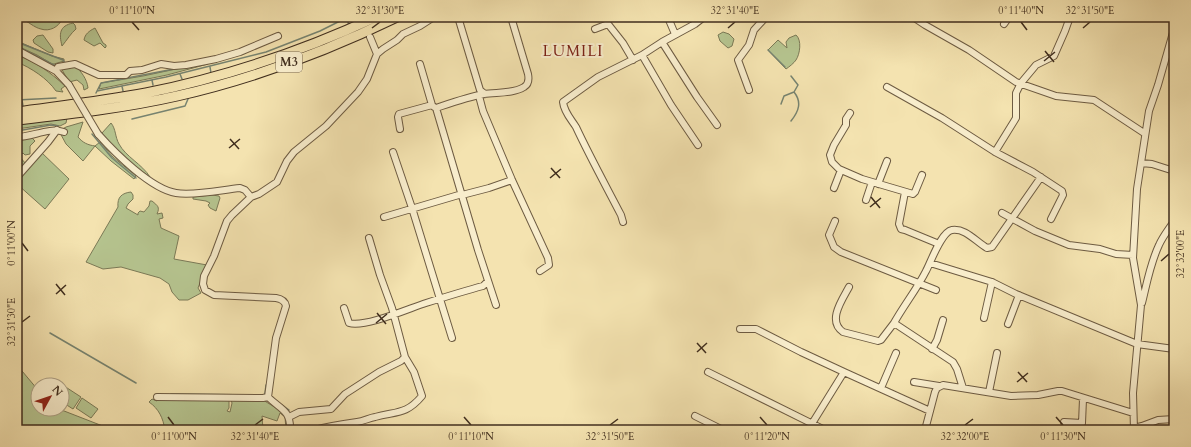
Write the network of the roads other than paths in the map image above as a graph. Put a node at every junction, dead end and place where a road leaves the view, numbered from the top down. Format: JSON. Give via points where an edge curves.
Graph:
{"nodes":[{"id":1,"x":376,"y":17,"type":"edge"},
{"id":2,"x":397,"y":17,"type":"edge"},
{"id":3,"x":434,"y":17,"type":"edge"},
{"id":4,"x":458,"y":17,"type":"edge"},
{"id":5,"x":511,"y":17,"type":"edge"},
{"id":6,"x":667,"y":17,"type":"edge"},
{"id":7,"x":704,"y":17,"type":"edge"},
{"id":8,"x":766,"y":17,"type":"edge"},
{"id":9,"x":913,"y":17,"type":"edge"},
{"id":10,"x":1009,"y":17,"type":"edge"},
{"id":11,"x":1070,"y":17,"type":"edge"},
{"id":12,"x":1004,"y":24,"type":"dead end"},
{"id":13,"x":1174,"y":29,"type":"edge"},
{"id":14,"x":594,"y":30,"type":"dead end"},
{"id":15,"x":675,"y":34,"type":"junction"},
{"id":16,"x":278,"y":36,"type":"dead end"},
{"id":17,"x":370,"y":37,"type":"dead end"},
{"id":18,"x":662,"y":42,"type":"junction"},
{"id":19,"x":17,"y":50,"type":"edge"},
{"id":20,"x":377,"y":54,"type":"junction"},
{"id":21,"x":642,"y":55,"type":"junction"},
{"id":22,"x":633,"y":60,"type":"junction"},
{"id":23,"x":420,"y":64,"type":"dead end"},
{"id":24,"x":56,"y":71,"type":"junction"},
{"id":25,"x":1020,"y":83,"type":"junction"},
{"id":26,"x":887,"y":87,"type":"dead end"},
{"id":27,"x":749,"y":90,"type":"dead end"},
{"id":28,"x":482,"y":95,"type":"junction"},
{"id":29,"x":434,"y":106,"type":"junction"},
{"id":30,"x":17,"y":112,"type":"edge"},
{"id":31,"x":850,"y":113,"type":"dead end"},
{"id":32,"x":17,"y":120,"type":"edge"},
{"id":33,"x":717,"y":125,"type":"dead end"},
{"id":34,"x":400,"y":129,"type":"dead end"},
{"id":35,"x":57,"y":130,"type":"junction"},
{"id":36,"x":64,"y":132,"type":"dead end"},
{"id":37,"x":1144,"y":133,"type":"junction"},
{"id":38,"x":17,"y":137,"type":"edge"},
{"id":39,"x":698,"y":145,"type":"dead end"},
{"id":40,"x":393,"y":152,"type":"dead end"},
{"id":41,"x":995,"y":152,"type":"junction"},
{"id":42,"x":887,"y":161,"type":"dead end"},
{"id":43,"x":1141,"y":163,"type":"junction"},
{"id":44,"x":842,"y":170,"type":"junction"},
{"id":45,"x":1174,"y":171,"type":"edge"},
{"id":46,"x":922,"y":175,"type":"dead end"},
{"id":47,"x":17,"y":177,"type":"edge"},
{"id":48,"x":1040,"y":177,"type":"junction"},
{"id":49,"x":512,"y":180,"type":"junction"},
{"id":50,"x":875,"y":183,"type":"junction"},
{"id":51,"x":834,"y":188,"type":"dead end"},
{"id":52,"x":905,"y":192,"type":"junction"},
{"id":53,"x":462,"y":194,"type":"junction"},
{"id":54,"x":251,"y":197,"type":"junction"},
{"id":55,"x":866,"y":200,"type":"dead end"},
{"id":56,"x":412,"y":208,"type":"junction"},
{"id":57,"x":1002,"y":213,"type":"dead end"},
{"id":58,"x":384,"y":217,"type":"dead end"},
{"id":59,"x":1012,"y":218,"type":"junction"},
{"id":60,"x":1051,"y":219,"type":"dead end"},
{"id":61,"x":835,"y":221,"type":"dead end"},
{"id":62,"x":1174,"y":221,"type":"edge"},
{"id":63,"x":623,"y":222,"type":"dead end"},
{"id":64,"x":369,"y":238,"type":"dead end"},
{"id":65,"x":939,"y":244,"type":"junction"},
{"id":66,"x":1133,"y":255,"type":"junction"},
{"id":67,"x":930,"y":263,"type":"junction"},
{"id":68,"x":540,"y":271,"type":"dead end"},
{"id":69,"x":488,"y":281,"type":"junction"},
{"id":70,"x":992,"y":282,"type":"junction"},
{"id":71,"x":920,"y":283,"type":"junction"},
{"id":72,"x":849,"y":286,"type":"dead end"},
{"id":73,"x":936,"y":290,"type":"dead end"},
{"id":74,"x":1019,"y":295,"type":"junction"},
{"id":75,"x":440,"y":299,"type":"junction"},
{"id":76,"x":1142,"y":304,"type":"junction"},
{"id":77,"x":496,"y":305,"type":"dead end"},
{"id":78,"x":344,"y":308,"type":"dead end"},
{"id":79,"x":394,"y":315,"type":"junction"},
{"id":80,"x":984,"y":318,"type":"dead end"},
{"id":81,"x":943,"y":320,"type":"dead end"},
{"id":82,"x":894,"y":323,"type":"junction"},
{"id":83,"x":1008,"y":324,"type":"dead end"},
{"id":84,"x":740,"y":329,"type":"dead end"},
{"id":85,"x":452,"y":338,"type":"dead end"},
{"id":86,"x":1137,"y":344,"type":"junction"},
{"id":87,"x":932,"y":349,"type":"junction"},
{"id":88,"x":1174,"y":349,"type":"edge"},
{"id":89,"x":896,"y":352,"type":"dead end"},
{"id":90,"x":997,"y":353,"type":"dead end"},
{"id":91,"x":405,"y":357,"type":"junction"},
{"id":92,"x":708,"y":372,"type":"dead end"},
{"id":93,"x":844,"y":372,"type":"junction"},
{"id":94,"x":914,"y":382,"type":"dead end"},
{"id":95,"x":939,"y":386,"type":"junction"},
{"id":96,"x":880,"y":388,"type":"junction"},
{"id":97,"x":963,"y":388,"type":"junction"},
{"id":98,"x":989,"y":392,"type":"junction"},
{"id":99,"x":157,"y":397,"type":"dead end"},
{"id":100,"x":268,"y":397,"type":"junction"},
{"id":101,"x":1083,"y":399,"type":"junction"},
{"id":102,"x":930,"y":411,"type":"junction"},
{"id":103,"x":1133,"y":413,"type":"junction"},
{"id":104,"x":695,"y":416,"type":"dead end"},
{"id":105,"x":289,"y":417,"type":"junction"},
{"id":106,"x":1174,"y":419,"type":"edge"},
{"id":107,"x":1064,"y":422,"type":"dead end"},
{"id":108,"x":810,"y":427,"type":"edge"},
{"id":109,"x":1134,"y":429,"type":"edge"},
{"id":110,"x":290,"y":430,"type":"edge"},
{"id":111,"x":314,"y":430,"type":"edge"},
{"id":112,"x":723,"y":430,"type":"edge"},
{"id":113,"x":825,"y":430,"type":"edge"},
{"id":114,"x":926,"y":430,"type":"edge"}],
"edges":[{"from":1,"to":30,"type":"highway","number":"M3","via":[[290,53],[224,73],[146,93]]},
{"from":2,"to":32,"type":"highway","number":"M3","via":[[282,65],[177,96]]},
{"from":3,"to":20,"type":"street","via":[[403,34]]},
{"from":4,"to":28,"type":"street"},
{"from":5,"to":28,"type":"street","via":[[529,80],[524,88]]},
{"from":6,"to":15,"type":"street"},
{"from":7,"to":15,"type":"street"},
{"from":8,"to":27,"type":"street","via":[[754,30],[749,45],[738,60]]},
{"from":9,"to":25,"type":"street"},
{"from":10,"to":12,"type":"street"},
{"from":11,"to":25,"type":"street","via":[[1054,56],[1036,65]]},
{"from":13,"to":37,"type":"street"},
{"from":14,"to":22,"type":"street","via":[[607,24],[610,26]]},
{"from":15,"to":18,"type":"street"},
{"from":16,"to":24,"type":"street","via":[[240,52],[186,66],[161,64],[130,71],[126,75],[99,76],[75,64],[61,65]]},
{"from":17,"to":20,"type":"street"},
{"from":18,"to":21,"type":"street"},
{"from":18,"to":33,"type":"street"},
{"from":19,"to":24,"type":"street"},
{"from":20,"to":54,"type":"street","via":[[367,80],[358,92],[326,126],[294,152],[277,182]]},
{"from":21,"to":22,"type":"street"},
{"from":21,"to":39,"type":"street"},
{"from":22,"to":63,"type":"street","via":[[598,77],[563,102]]},
{"from":23,"to":29,"type":"street"},
{"from":24,"to":54,"type":"street","bridge":true,"via":[[69,85],[98,134],[114,152],[165,190],[188,194],[240,188]]},
{"from":25,"to":37,"type":"street","via":[[1056,96],[1094,100]]},
{"from":25,"to":41,"type":"street","via":[[1016,93],[1016,118]]},
{"from":26,"to":41,"type":"street"},
{"from":28,"to":29,"type":"street"},
{"from":28,"to":49,"type":"street","via":[[482,111]]},
{"from":29,"to":34,"type":"street","via":[[399,114]]},
{"from":29,"to":53,"type":"street"},
{"from":31,"to":44,"type":"street","via":[[830,155],[832,162]]},
{"from":35,"to":36,"type":"street"},
{"from":35,"to":38,"type":"street"},
{"from":35,"to":47,"type":"street"},
{"from":37,"to":43,"type":"street"},
{"from":40,"to":56,"type":"street"},
{"from":41,"to":48,"type":"street"},
{"from":42,"to":50,"type":"street"},
{"from":43,"to":45,"type":"street","via":[[1158,165]]},
{"from":43,"to":66,"type":"street","via":[[1136,197]]},
{"from":44,"to":50,"type":"street"},
{"from":44,"to":51,"type":"street"},
{"from":46,"to":52,"type":"street","via":[[914,193]]},
{"from":48,"to":59,"type":"street"},
{"from":48,"to":60,"type":"street","via":[[1062,191],[1063,195]]},
{"from":49,"to":53,"type":"street"},
{"from":49,"to":68,"type":"street","via":[[548,258],[549,265]]},
{"from":50,"to":52,"type":"street"},
{"from":50,"to":55,"type":"street"},
{"from":52,"to":65,"type":"street","via":[[900,226]]},
{"from":53,"to":56,"type":"street"},
{"from":53,"to":69,"type":"street"},
{"from":54,"to":100,"type":"street","via":[[227,221],[203,284],[205,290],[214,295],[276,298],[285,303],[276,338]]},
{"from":56,"to":58,"type":"street"},
{"from":56,"to":75,"type":"street"},
{"from":57,"to":59,"type":"street"},
{"from":59,"to":65,"type":"street","via":[[990,248],[956,230],[948,231]]},
{"from":59,"to":66,"type":"street","via":[[1069,245]]},
{"from":61,"to":71,"type":"street","via":[[829,235],[834,247]]},
{"from":62,"to":76,"type":"street","via":[[1163,237],[1149,270]]},
{"from":64,"to":79,"type":"street"},
{"from":65,"to":67,"type":"street"},
{"from":66,"to":76,"type":"street"},
{"from":67,"to":70,"type":"street"},
{"from":67,"to":71,"type":"street"},
{"from":69,"to":75,"type":"street","via":[[483,286]]},
{"from":69,"to":77,"type":"street"},
{"from":70,"to":74,"type":"street"},
{"from":70,"to":80,"type":"street"},
{"from":71,"to":73,"type":"street"},
{"from":71,"to":82,"type":"street"},
{"from":72,"to":82,"type":"street","via":[[835,318],[839,329],[878,341]]},
{"from":74,"to":83,"type":"street"},
{"from":74,"to":86,"type":"street"},
{"from":75,"to":79,"type":"street"},
{"from":75,"to":85,"type":"street"},
{"from":76,"to":86,"type":"street"},
{"from":78,"to":79,"type":"street","via":[[347,319],[352,324]]},
{"from":79,"to":91,"type":"street"},
{"from":81,"to":87,"type":"street"},
{"from":82,"to":87,"type":"street"},
{"from":84,"to":93,"type":"street","via":[[756,329]]},
{"from":86,"to":88,"type":"street"},
{"from":86,"to":103,"type":"street"},
{"from":87,"to":97,"type":"street","via":[[955,365]]},
{"from":89,"to":96,"type":"street"},
{"from":90,"to":98,"type":"street"},
{"from":91,"to":105,"type":"street","via":[[401,362],[379,372],[345,394],[331,409],[299,412]]},
{"from":91,"to":111,"type":"street","via":[[414,372],[422,396],[411,406],[397,414]]},
{"from":92,"to":108,"type":"street"},
{"from":93,"to":96,"type":"street"},
{"from":93,"to":108,"type":"street"},
{"from":94,"to":95,"type":"street"},
{"from":95,"to":97,"type":"street"},
{"from":95,"to":102,"type":"street"},
{"from":96,"to":102,"type":"street"},
{"from":97,"to":98,"type":"street"},
{"from":98,"to":101,"type":"street","via":[[1024,396],[1058,391]]},
{"from":99,"to":100,"type":"street"},
{"from":100,"to":105,"type":"street"},
{"from":101,"to":103,"type":"street"},
{"from":101,"to":107,"type":"street","via":[[1082,423]]},
{"from":102,"to":114,"type":"street"},
{"from":103,"to":109,"type":"street"},
{"from":104,"to":112,"type":"street"},
{"from":105,"to":110,"type":"street"},
{"from":106,"to":109,"type":"street","via":[[1158,420]]},
{"from":108,"to":113,"type":"street"}]}
